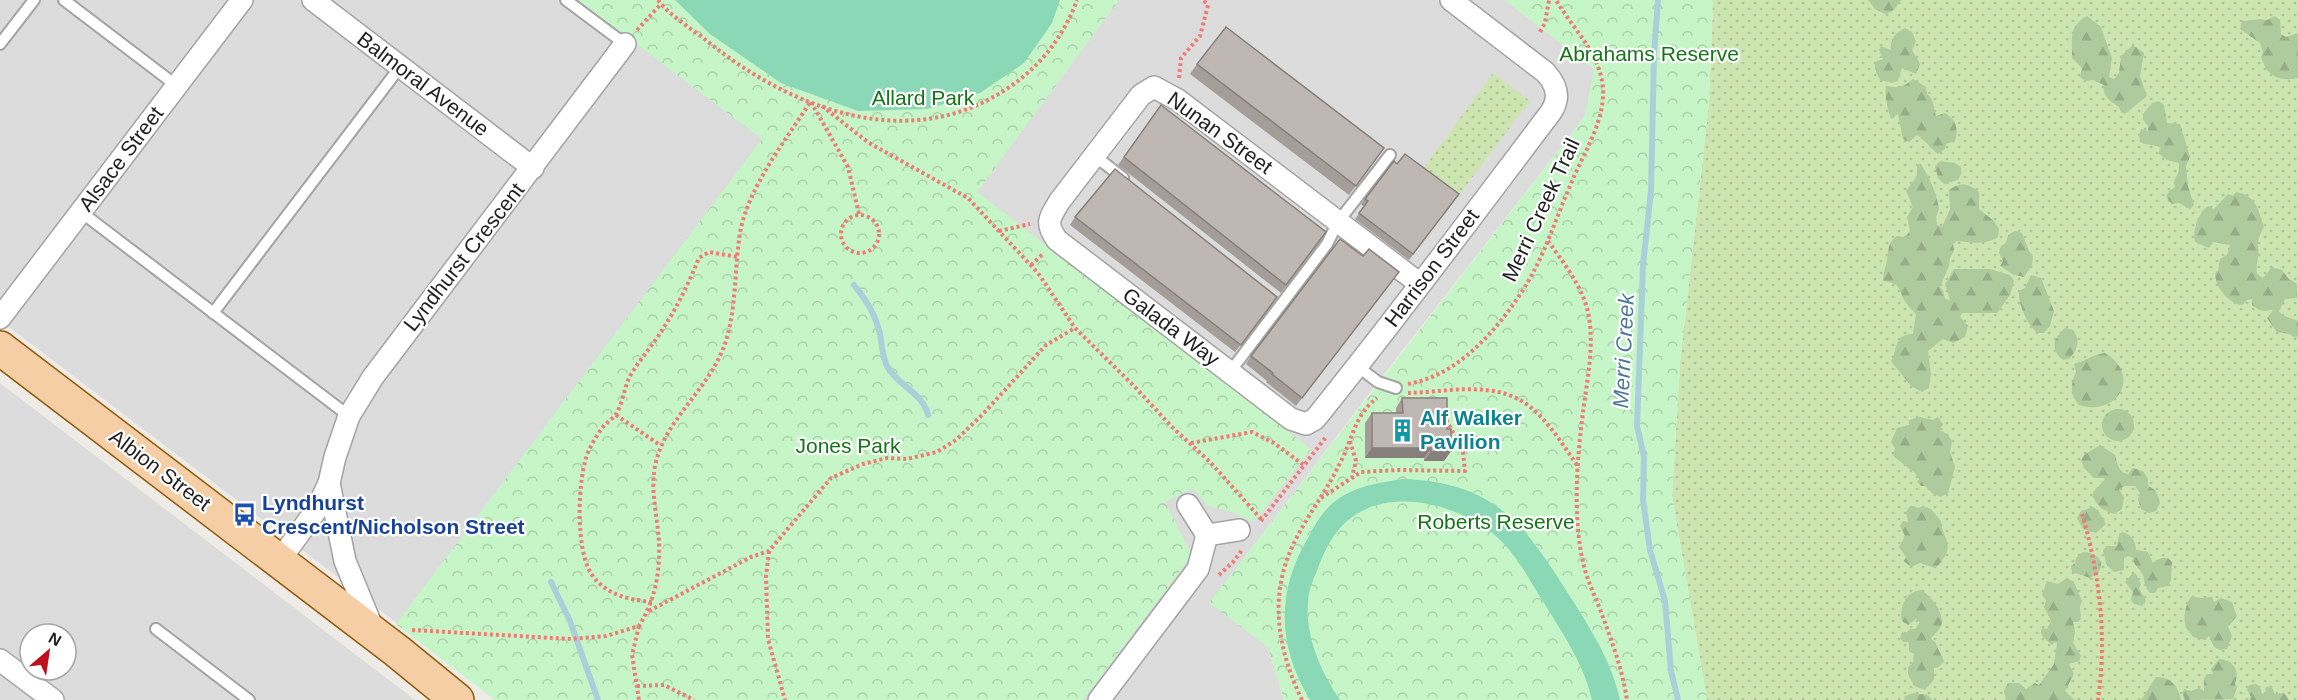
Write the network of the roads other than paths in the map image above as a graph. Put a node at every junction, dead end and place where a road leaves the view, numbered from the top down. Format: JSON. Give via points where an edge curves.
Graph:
{"nodes":[{"id":1,"x":34,"y":0,"type":"edge"},
{"id":2,"x":64,"y":0,"type":"edge"},
{"id":3,"x":242,"y":0,"type":"edge"},
{"id":4,"x":313,"y":0,"type":"edge"},
{"id":5,"x":566,"y":0,"type":"edge"},
{"id":6,"x":1451,"y":0,"type":"edge"},
{"id":7,"x":0,"y":44,"type":"edge"},
{"id":8,"x":625,"y":44,"type":"joint"},
{"id":9,"x":400,"y":67,"type":"junction"},
{"id":10,"x":177,"y":86,"type":"junction"},
{"id":11,"x":1390,"y":155,"type":"dead end"},
{"id":12,"x":1095,"y":156,"type":"junction"},
{"id":13,"x":533,"y":168,"type":"junction"},
{"id":14,"x":1129,"y":183,"type":"edge"},
{"id":15,"x":81,"y":212,"type":"junction"},
{"id":16,"x":1048,"y":219,"type":"joint"},
{"id":17,"x":1338,"y":222,"type":"junction"},
{"id":18,"x":1419,"y":284,"type":"junction"},
{"id":19,"x":213,"y":313,"type":"junction"},
{"id":20,"x":0,"y":318,"type":"edge"},
{"id":21,"x":0,"y":348,"type":"edge"},
{"id":22,"x":1357,"y":366,"type":"junction"},
{"id":23,"x":1230,"y":372,"type":"junction"},
{"id":24,"x":1396,"y":387,"type":"road end"},
{"id":25,"x":349,"y":416,"type":"junction"},
{"id":26,"x":1306,"y":424,"type":"joint"},
{"id":27,"x":329,"y":483,"type":"junction"},
{"id":28,"x":1188,"y":505,"type":"dead end"},
{"id":29,"x":1247,"y":535,"type":"road end"},
{"id":30,"x":1207,"y":536,"type":"junction"},
{"id":31,"x":279,"y":561,"type":"junction"},
{"id":32,"x":156,"y":629,"type":"dead end"},
{"id":33,"x":376,"y":635,"type":"junction"},
{"id":34,"x":0,"y":660,"type":"edge"},
{"id":35,"x":446,"y":690,"type":"edge"},
{"id":36,"x":53,"y":700,"type":"edge"},
{"id":37,"x":249,"y":700,"type":"edge"},
{"id":38,"x":469,"y":700,"type":"edge"},
{"id":39,"x":1099,"y":700,"type":"edge"}],
"edges":[{"from":1,"to":7,"type":"lane"},
{"from":2,"to":10,"type":"lane"},
{"from":3,"to":10,"type":"street","name":"Alsace Street"},
{"from":4,"to":9,"type":"street","name":"Balmoral Avenue"},
{"from":5,"to":8,"type":"lane"},
{"from":6,"to":18,"type":"street","name":"Harrison Street","via":[[1545,72],[1557,93],[1554,107]]},
{"from":8,"to":13,"type":"street","name":"Lyndhurst Crescent"},
{"from":9,"to":13,"type":"street","name":"Balmoral Avenue"},
{"from":9,"to":19,"type":"lane"},
{"from":10,"to":15,"type":"street","name":"Alsace Street"},
{"from":11,"to":17,"type":"lane"},
{"from":12,"to":14,"type":"lane"},
{"from":12,"to":16,"type":"street","name":"Nunan Street"},
{"from":12,"to":17,"type":"street","name":"Nunan Street","via":[[1141,95],[1154,87],[1178,100]]},
{"from":13,"to":25,"type":"street","name":"Lyndhurst Crescent","via":[[400,340]]},
{"from":15,"to":19,"type":"lane"},
{"from":15,"to":20,"type":"street","name":"Alsace Street"},
{"from":16,"to":23,"type":"street","name":"Galada Way","via":[[1057,240]]},
{"from":17,"to":18,"type":"street","name":"Nunan Street"},
{"from":17,"to":23,"type":"lane","via":[[1327,244],[1278,300]]},
{"from":18,"to":22,"type":"street","name":"Harrison Street"},
{"from":19,"to":25,"type":"lane"},
{"from":21,"to":31,"type":"main road","name":"Albion Street"},
{"from":22,"to":24,"type":"lane","via":[[1378,382]]},
{"from":22,"to":26,"type":"street","name":"Harrison Street","via":[[1315,419]]},
{"from":23,"to":26,"type":"street","name":"Galada Way","via":[[1291,419]]},
{"from":25,"to":27,"type":"street","name":"Lyndhurst Crescent"},
{"from":27,"to":31,"type":"street","name":"Lyndhurst Crescent","via":[[317,508]]},
{"from":27,"to":33,"type":"street","name":"Lyndhurst Crescent","via":[[345,561]]},
{"from":28,"to":30,"type":"street"},
{"from":29,"to":30,"type":"street"},
{"from":30,"to":39,"type":"street","via":[[1191,580]]},
{"from":31,"to":33,"type":"main road","name":"Albion Street"},
{"from":32,"to":37,"type":"lane"},
{"from":33,"to":35,"type":"main road","name":"Albion Street"},
{"from":34,"to":36,"type":"street"},
{"from":35,"to":38,"type":"main road","name":"Albion Street"}]}
